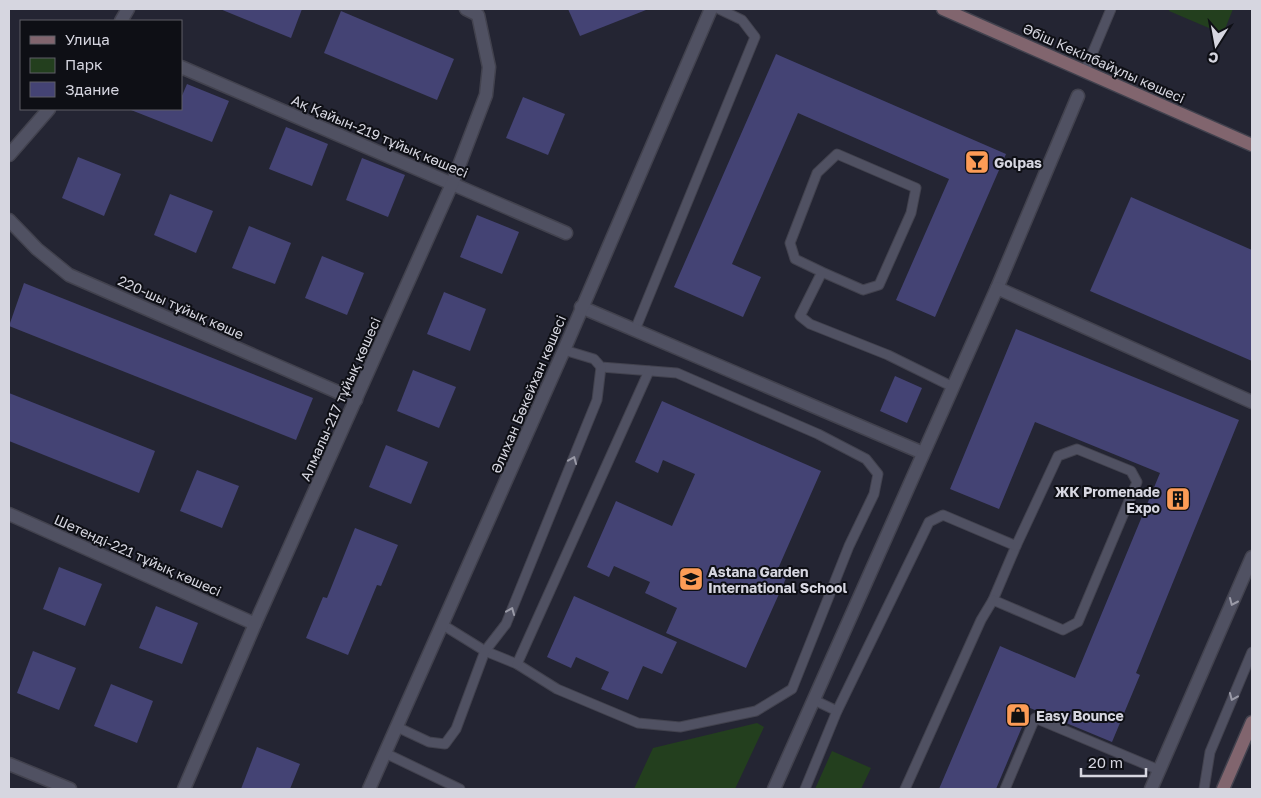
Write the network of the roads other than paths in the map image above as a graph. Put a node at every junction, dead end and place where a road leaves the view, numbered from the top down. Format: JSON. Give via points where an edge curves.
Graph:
{"nodes":[{"id":1,"x":128,"y":9,"type":"edge"},
{"id":2,"x":466,"y":9,"type":"edge"},
{"id":3,"x":711,"y":9,"type":"edge"},
{"id":4,"x":719,"y":9,"type":"edge"},
{"id":5,"x":943,"y":9,"type":"edge"},
{"id":6,"x":1111,"y":9,"type":"edge"},
{"id":7,"x":122,"y":20,"type":"edge"},
{"id":8,"x":182,"y":67,"type":"edge"},
{"id":9,"x":1085,"y":71,"type":"junction"},
{"id":10,"x":1078,"y":96,"type":"dead end"},
{"id":11,"x":48,"y":110,"type":"edge"},
{"id":12,"x":1252,"y":145,"type":"edge"},
{"id":13,"x":9,"y":155,"type":"edge"},
{"id":14,"x":452,"y":184,"type":"junction"},
{"id":15,"x":9,"y":220,"type":"edge"},
{"id":16,"x":566,"y":233,"type":"dead end"},
{"id":17,"x":822,"y":272,"type":"junction"},
{"id":18,"x":997,"y":288,"type":"junction"},
{"id":19,"x":581,"y":307,"type":"junction"},
{"id":20,"x":635,"y":330,"type":"junction"},
{"id":21,"x":564,"y":350,"type":"junction"},
{"id":22,"x":601,"y":367,"type":"junction"},
{"id":23,"x":649,"y":371,"type":"junction"},
{"id":24,"x":953,"y":387,"type":"junction"},
{"id":25,"x":356,"y":400,"type":"junction"},
{"id":26,"x":1252,"y":402,"type":"edge"},
{"id":27,"x":923,"y":454,"type":"junction"},
{"id":28,"x":9,"y":514,"type":"edge"},
{"id":29,"x":1016,"y":546,"type":"junction"},
{"id":30,"x":1252,"y":557,"type":"edge"},
{"id":31,"x":993,"y":600,"type":"junction"},
{"id":32,"x":255,"y":624,"type":"junction"},
{"id":33,"x":443,"y":625,"type":"junction"},
{"id":34,"x":485,"y":651,"type":"junction"},
{"id":35,"x":1252,"y":652,"type":"edge"},
{"id":36,"x":517,"y":664,"type":"junction"},
{"id":37,"x":814,"y":700,"type":"junction"},
{"id":38,"x":837,"y":711,"type":"junction"},
{"id":39,"x":1252,"y":722,"type":"edge"},
{"id":40,"x":397,"y":727,"type":"junction"},
{"id":41,"x":385,"y":753,"type":"junction"},
{"id":42,"x":9,"y":764,"type":"edge"},
{"id":43,"x":1159,"y":770,"type":"junction"},
{"id":44,"x":70,"y":789,"type":"edge"},
{"id":45,"x":184,"y":789,"type":"edge"},
{"id":46,"x":369,"y":789,"type":"edge"},
{"id":47,"x":460,"y":789,"type":"edge"},
{"id":48,"x":774,"y":789,"type":"edge"},
{"id":49,"x":805,"y":789,"type":"edge"},
{"id":50,"x":904,"y":789,"type":"edge"},
{"id":51,"x":1005,"y":789,"type":"edge"},
{"id":52,"x":1150,"y":789,"type":"edge"},
{"id":53,"x":1204,"y":789,"type":"edge"},
{"id":54,"x":1223,"y":789,"type":"edge"}],
"edges":[{"from":1,"to":7,"type":"street"},
{"from":2,"to":14,"type":"street","name":"Алмалы-217 тұйық көшесі","via":[[478,15],[490,67],[486,95]]},
{"from":3,"to":19,"type":"street","name":"Әлихан Бөкейхан көшесі"},
{"from":4,"to":20,"type":"lane","via":[[742,20],[756,37]]},
{"from":5,"to":9,"type":"street","name":"Әбіш Кекілбайұлы көшесі"},
{"from":6,"to":9,"type":"lane"},
{"from":8,"to":14,"type":"street","name":"Ақ Қайын-219 тұйық көшесі"},
{"from":9,"to":12,"type":"street","name":"Әбіш Кекілбайұлы көшесі"},
{"from":10,"to":18,"type":"street"},
{"from":11,"to":13,"type":"street"},
{"from":14,"to":16,"type":"street","name":"Ақ Қайын-219 тұйық көшесі"},
{"from":14,"to":25,"type":"street","name":"Алмалы-217 тұйық көшесі"},
{"from":15,"to":25,"type":"street","name":"220-шы тұйық көше","via":[[36,250],[69,275]]},
{"from":17,"to":17,"type":"lane","via":[[863,290],[879,285],[911,213],[916,188],[837,154],[817,173],[790,243],[796,259]]},
{"from":17,"to":24,"type":"lane","via":[[800,316],[810,324]]},
{"from":18,"to":24,"type":"street"},
{"from":18,"to":26,"type":"street"},
{"from":19,"to":20,"type":"street"},
{"from":19,"to":21,"type":"street","name":"Әлихан Бөкейхан көшесі"},
{"from":20,"to":27,"type":"street"},
{"from":21,"to":22,"type":"lane","via":[[594,359]]},
{"from":21,"to":33,"type":"street","name":"Әлихан Бөкейхан көшесі"},
{"from":22,"to":23,"type":"lane"},
{"from":34,"to":22,"type":"lane","one_way":true,"via":[[506,624],[597,400]]},
{"from":23,"to":36,"type":"lane"},
{"from":23,"to":36,"type":"lane","via":[[676,373],[818,434],[866,459],[878,474],[874,494],[849,546],[792,689],[756,711],[680,727],[638,723],[558,689]]},
{"from":24,"to":27,"type":"street"},
{"from":25,"to":32,"type":"street","name":"Алмалы-217 тұйық көшесі"},
{"from":27,"to":37,"type":"street"},
{"from":28,"to":32,"type":"street","name":"Шетенді-221 тұйық көшесі"},
{"from":29,"to":31,"type":"lane"},
{"from":29,"to":31,"type":"lane","via":[[1058,456],[1077,449],[1131,471],[1137,482],[1078,622],[1062,630]]},
{"from":29,"to":38,"type":"lane","via":[[943,515],[929,522]]},
{"from":30,"to":43,"type":"street","one_way":true},
{"from":31,"to":50,"type":"lane"},
{"from":32,"to":45,"type":"street","name":"Алмалы-217 тұйық көшесі"},
{"from":33,"to":34,"type":"lane"},
{"from":33,"to":40,"type":"street","name":"Әлихан Бөкейхан көшесі"},
{"from":34,"to":36,"type":"lane"},
{"from":34,"to":40,"type":"lane","via":[[456,729],[445,744],[429,742]]},
{"from":35,"to":53,"type":"lane","one_way":true,"via":[[1210,752]]},
{"from":37,"to":38,"type":"lane"},
{"from":37,"to":48,"type":"street"},
{"from":38,"to":49,"type":"lane"},
{"from":39,"to":54,"type":"street"},
{"from":40,"to":41,"type":"street","name":"Әлихан Бөкейхан көшесі"},
{"from":41,"to":46,"type":"street","name":"Әлихан Бөкейхан көшесі"},
{"from":41,"to":47,"type":"lane"},
{"from":42,"to":44,"type":"street"},
{"from":43,"to":51,"type":"lane","via":[[1034,718]]},
{"from":43,"to":52,"type":"street"}]}
